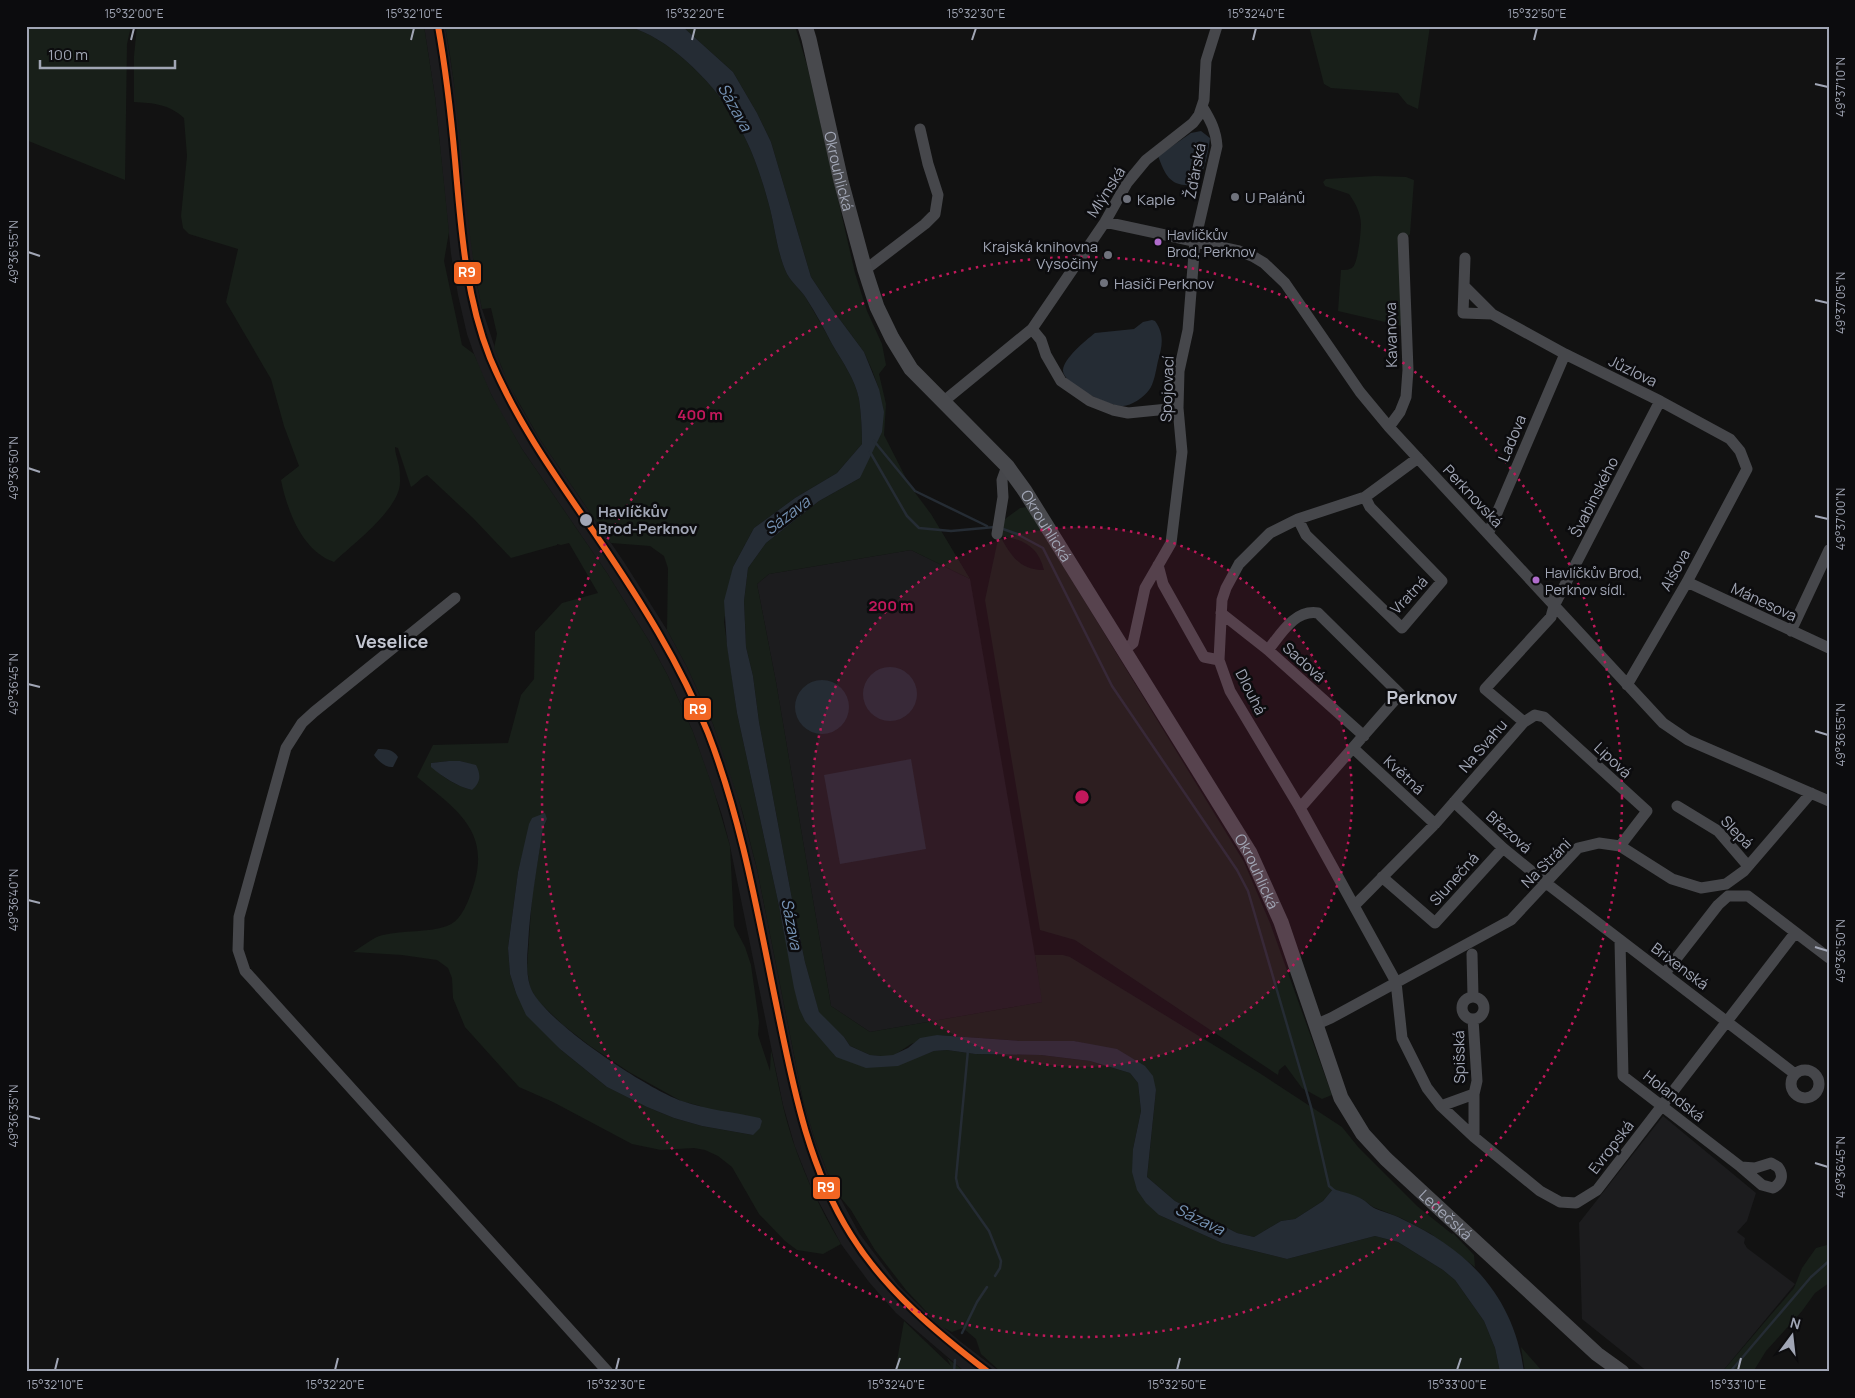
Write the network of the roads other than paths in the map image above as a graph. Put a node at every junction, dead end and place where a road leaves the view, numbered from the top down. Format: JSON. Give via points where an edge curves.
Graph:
{"nodes":[{"id":1,"x":804,"y":26,"type":"edge"},
{"id":2,"x":1217,"y":26,"type":"edge"},
{"id":3,"x":1202,"y":108,"type":"junction"},
{"id":4,"x":920,"y":129,"type":"dead end"},
{"id":5,"x":1104,"y":222,"type":"junction"},
{"id":6,"x":1403,"y":238,"type":"dead end"},
{"id":7,"x":1195,"y":241,"type":"junction"},
{"id":8,"x":1465,"y":258,"type":"dead end"},
{"id":9,"x":865,"y":270,"type":"junction"},
{"id":10,"x":1464,"y":286,"type":"junction"},
{"id":11,"x":1492,"y":314,"type":"junction"},
{"id":12,"x":1032,"y":329,"type":"junction"},
{"id":13,"x":1565,"y":354,"type":"junction"},
{"id":14,"x":944,"y":401,"type":"junction"},
{"id":15,"x":1660,"y":401,"type":"junction"},
{"id":16,"x":1178,"y":408,"type":"junction"},
{"id":17,"x":1389,"y":427,"type":"junction"},
{"id":18,"x":1418,"y":458,"type":"junction"},
{"id":19,"x":1007,"y":466,"type":"junction"},
{"id":20,"x":1747,"y":468,"type":"joint"},
{"id":21,"x":1365,"y":497,"type":"junction"},
{"id":22,"x":1298,"y":518,"type":"junction"},
{"id":23,"x":997,"y":534,"type":"dead end"},
{"id":24,"x":1488,"y":534,"type":"junction"},
{"id":25,"x":1829,"y":550,"type":"edge"},
{"id":26,"x":1158,"y":565,"type":"junction"},
{"id":27,"x":1687,"y":582,"type":"junction"},
{"id":28,"x":455,"y":598,"type":"dead end"},
{"id":29,"x":1554,"y":606,"type":"junction"},
{"id":30,"x":1221,"y":613,"type":"junction"},
{"id":31,"x":1792,"y":631,"type":"junction"},
{"id":32,"x":1829,"y":648,"type":"edge"},
{"id":33,"x":1268,"y":650,"type":"junction"},
{"id":34,"x":1123,"y":651,"type":"junction"},
{"id":35,"x":1219,"y":660,"type":"junction"},
{"id":36,"x":1627,"y":685,"type":"junction"},
{"id":37,"x":1524,"y":722,"type":"junction"},
{"id":38,"x":1364,"y":736,"type":"junction"},
{"id":39,"x":1354,"y":748,"type":"junction"},
{"id":40,"x":1810,"y":793,"type":"junction"},
{"id":41,"x":1829,"y":801,"type":"edge"},
{"id":42,"x":1454,"y":802,"type":"junction"},
{"id":43,"x":1678,"y":806,"type":"dead end"},
{"id":44,"x":1300,"y":808,"type":"junction"},
{"id":45,"x":1435,"y":824,"type":"junction"},
{"id":46,"x":1620,"y":846,"type":"junction"},
{"id":47,"x":1503,"y":848,"type":"junction"},
{"id":48,"x":1748,"y":866,"type":"junction"},
{"id":49,"x":1382,"y":878,"type":"junction"},
{"id":50,"x":1546,"y":883,"type":"junction"},
{"id":51,"x":1354,"y":906,"type":"junction"},
{"id":52,"x":1795,"y":933,"type":"junction"},
{"id":53,"x":1620,"y":941,"type":"junction"},
{"id":54,"x":1472,"y":954,"type":"dead end"},
{"id":55,"x":1829,"y":958,"type":"edge"},
{"id":56,"x":1665,"y":973,"type":"junction"},
{"id":57,"x":1396,"y":982,"type":"junction"},
{"id":58,"x":1728,"y":1021,"type":"junction"},
{"id":59,"x":1315,"y":1025,"type":"junction"},
{"id":60,"x":1795,"y":1074,"type":"dead end"},
{"id":61,"x":1474,"y":1094,"type":"junction"},
{"id":62,"x":1441,"y":1106,"type":"junction"},
{"id":63,"x":1662,"y":1106,"type":"junction"},
{"id":64,"x":1474,"y":1137,"type":"junction"},
{"id":65,"x":1741,"y":1167,"type":"dead end"},
{"id":66,"x":608,"y":1372,"type":"edge"},
{"id":67,"x":1622,"y":1372,"type":"edge"}],
"edges":[{"from":1,"to":9,"type":"main road","name":"Okrouhlická","via":[[840,181]]},
{"from":2,"to":3,"type":"street","via":[[1206,61]]},
{"from":3,"to":5,"type":"street","name":"Mlýnská","via":[[1193,123],[1146,160],[1126,183]]},
{"from":3,"to":7,"type":"street","name":"Žďárská","via":[[1212,122],[1217,146]]},
{"from":4,"to":9,"type":"street","via":[[938,195],[935,214]]},
{"from":5,"to":7,"type":"street","name":"Perknovská"},
{"from":5,"to":12,"type":"street","name":"Mlýnská"},
{"from":6,"to":17,"type":"street","name":"Kavanova","via":[[1408,370],[1406,398]]},
{"from":7,"to":16,"type":"street","name":"Spojovací","via":[[1188,330],[1179,371]]},
{"from":7,"to":17,"type":"street","name":"Perknovská","via":[[1248,254],[1274,272]]},
{"from":8,"to":10,"type":"street","name":"Jůzlova"},
{"from":9,"to":14,"type":"main road","name":"Okrouhlická","via":[[892,338],[911,369]]},
{"from":10,"to":11,"type":"street","name":"Jůzlova"},
{"from":10,"to":11,"type":"street","name":"Jůzlova","via":[[1463,313]]},
{"from":11,"to":13,"type":"street","name":"Jůzlova"},
{"from":12,"to":14,"type":"street","name":"Mlýnská"},
{"from":12,"to":16,"type":"street","via":[[1041,340],[1061,381],[1090,401],[1128,413]]},
{"from":13,"to":15,"type":"street","name":"Jůzlova"},
{"from":13,"to":24,"type":"street","name":"Ladova"},
{"from":14,"to":19,"type":"main road","name":"Okrouhlická"},
{"from":15,"to":20,"type":"street","name":"Jůzlova","via":[[1730,439],[1740,451]]},
{"from":15,"to":29,"type":"street","name":"Švabinského"},
{"from":16,"to":26,"type":"street","name":"Spojovací","via":[[1182,452],[1176,506],[1171,543]]},
{"from":17,"to":18,"type":"street","name":"Perknovská"},
{"from":18,"to":21,"type":"street","name":"Dlouhá"},
{"from":18,"to":24,"type":"street","name":"Perknovská"},
{"from":19,"to":23,"type":"street","via":[[1002,480],[1003,498]]},
{"from":19,"to":34,"type":"main road","name":"Okrouhlická"},
{"from":20,"to":27,"type":"street","name":"Alšova"},
{"from":21,"to":22,"type":"street","name":"Dlouhá"},
{"from":21,"to":22,"type":"street","name":"Vratná","via":[[1370,507],[1442,581],[1402,628],[1306,535]]},
{"from":22,"to":30,"type":"street","name":"Dlouhá","via":[[1270,533],[1239,564],[1226,588]]},
{"from":24,"to":29,"type":"street","name":"Perknovská"},
{"from":25,"to":31,"type":"street"},
{"from":26,"to":34,"type":"street","name":"Spojovací","via":[[1145,588],[1133,643]]},
{"from":26,"to":35,"type":"street","via":[[1163,584],[1204,657]]},
{"from":27,"to":31,"type":"street","name":"Mánesova"},
{"from":27,"to":36,"type":"street","name":"Alšova"},
{"from":28,"to":66,"type":"street","via":[[314,712],[294,734],[282,761],[240,917],[238,950],[245,971]]},
{"from":29,"to":36,"type":"street","name":"Perknovská"},
{"from":29,"to":37,"type":"street","name":"Na Svahu","via":[[1551,617],[1485,689]]},
{"from":30,"to":33,"type":"street","name":"Sadová"},
{"from":30,"to":35,"type":"street","name":"Dlouhá"},
{"from":31,"to":32,"type":"street","name":"Mánesova"},
{"from":33,"to":38,"type":"street","name":"Sadová"},
{"from":33,"to":38,"type":"street","via":[[1297,617],[1309,612],[1323,616],[1400,694]]},
{"from":34,"to":59,"type":"main road","name":"Okrouhlická","via":[[1250,853],[1280,922]]},
{"from":35,"to":44,"type":"street","name":"Dlouhá","via":[[1230,691]]},
{"from":36,"to":40,"type":"street","name":"Perknovská","via":[[1663,723],[1688,740]]},
{"from":37,"to":42,"type":"street","name":"Na Svahu"},
{"from":37,"to":46,"type":"street","name":"Lipová","via":[[1535,715],[1544,717],[1647,811]]},
{"from":38,"to":39,"type":"street"},
{"from":39,"to":44,"type":"street"},
{"from":39,"to":45,"type":"street","name":"Květná"},
{"from":40,"to":41,"type":"street","name":"Perknovská"},
{"from":40,"to":48,"type":"street","name":"Na Stráni"},
{"from":42,"to":45,"type":"street","name":"Na Svahu"},
{"from":42,"to":47,"type":"street","name":"Březová"},
{"from":43,"to":48,"type":"street","name":"Slepá","via":[[1718,831]]},
{"from":44,"to":51,"type":"street","name":"Dlouhá"},
{"from":45,"to":49,"type":"street","name":"Na Svahu"},
{"from":46,"to":48,"type":"street","name":"Na Stráni","via":[[1672,879],[1701,888],[1726,884]]},
{"from":46,"to":50,"type":"street","name":"Na Stráni","via":[[1599,842],[1578,848]]},
{"from":47,"to":49,"type":"street","name":"Slunečná","via":[[1435,923]]},
{"from":47,"to":50,"type":"street","name":"Březová"},
{"from":49,"to":51,"type":"street","name":"Na Svahu"},
{"from":50,"to":53,"type":"street","name":"Brixenská"},
{"from":50,"to":57,"type":"street","name":"Na Stráni","via":[[1511,920]]},
{"from":51,"to":57,"type":"street","name":"Dlouhá"},
{"from":52,"to":55,"type":"street"},
{"from":52,"to":56,"type":"street","via":[[1748,896],[1728,896]]},
{"from":52,"to":58,"type":"street","name":"Evropská"},
{"from":53,"to":56,"type":"street","name":"Brixenská"},
{"from":53,"to":63,"type":"street","name":"Holandská","via":[[1623,1076]]},
{"from":54,"to":61,"type":"street","name":"Spišská","via":[[1473,996],[1465,999],[1462,1006],[1466,1016],[1473,1019],[1477,1081]]},
{"from":56,"to":58,"type":"street","name":"Brixenská"},
{"from":57,"to":59,"type":"street","name":"Na Stráni"},
{"from":57,"to":62,"type":"street","name":"Evropská","via":[[1402,1038]]},
{"from":58,"to":60,"type":"street","name":"Brixenská"},
{"from":58,"to":63,"type":"street","name":"Evropská"},
{"from":59,"to":67,"type":"main road","name":"Ledečská","via":[[1341,1098],[1363,1134],[1597,1354]]},
{"from":61,"to":62,"type":"street","name":"Spišská"},
{"from":61,"to":64,"type":"street","name":"Spišská"},
{"from":62,"to":64,"type":"street","name":"Evropská"},
{"from":63,"to":64,"type":"street","name":"Evropská","via":[[1597,1190],[1576,1203],[1560,1202],[1540,1192]]},
{"from":63,"to":65,"type":"street","name":"Holandská"}]}
